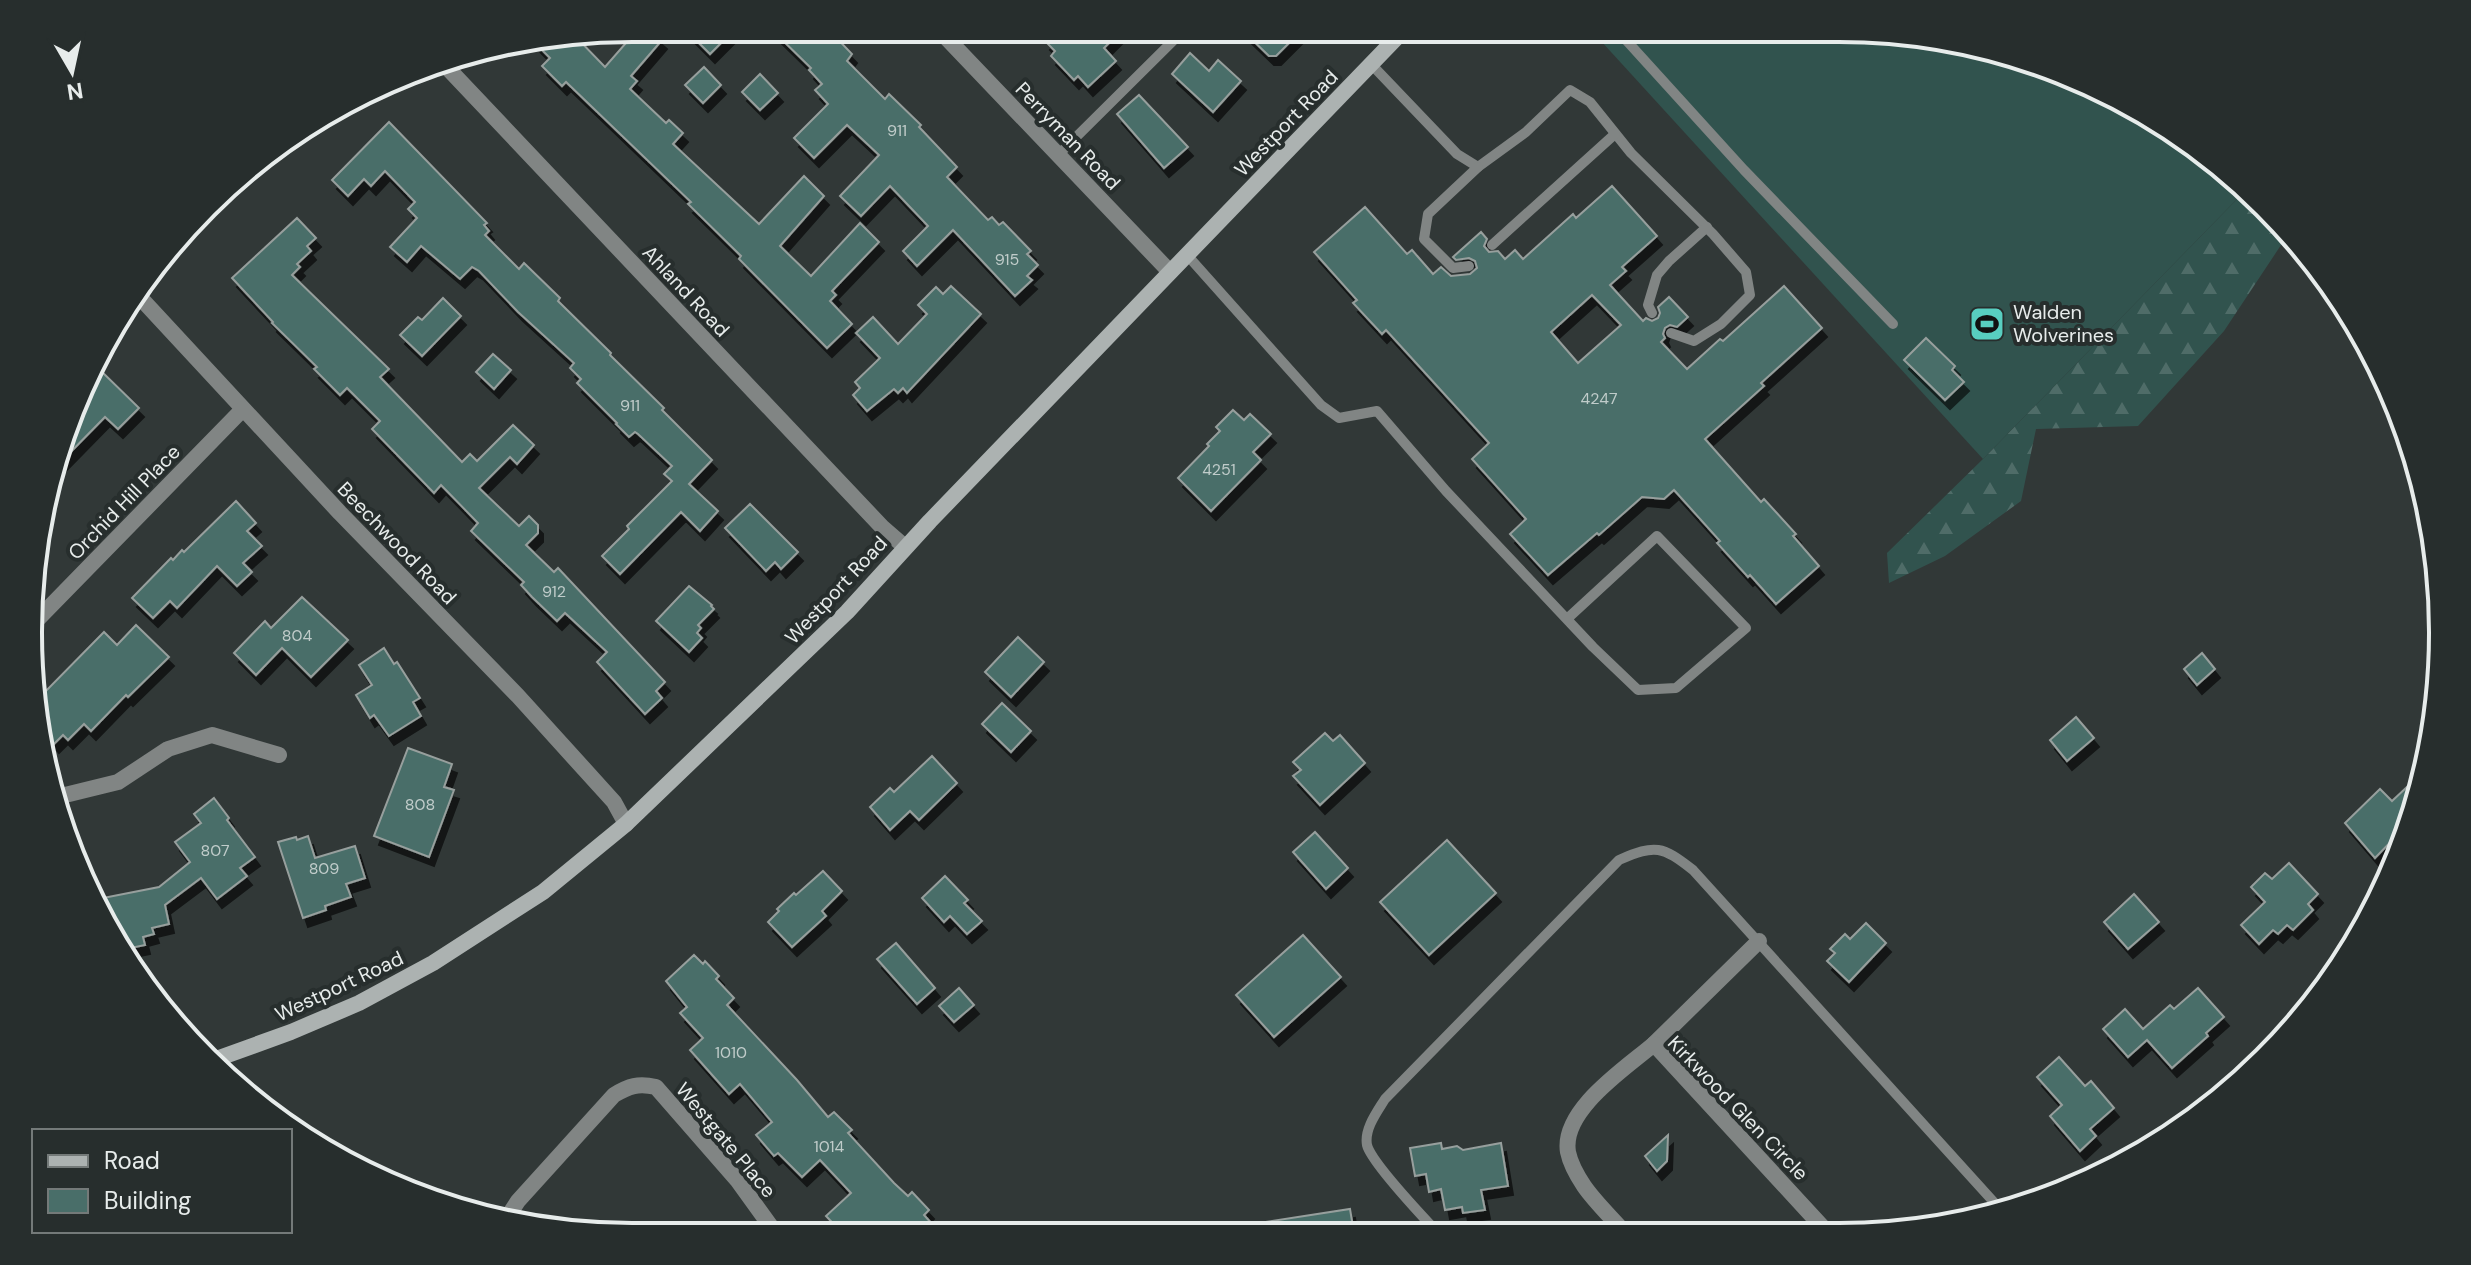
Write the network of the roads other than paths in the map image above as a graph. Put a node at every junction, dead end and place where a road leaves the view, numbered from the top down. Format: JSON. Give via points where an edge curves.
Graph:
{"nodes":[{"id":1,"x":950,"y":42,"type":"edge"},
{"id":2,"x":1172,"y":42,"type":"edge"},
{"id":3,"x":1392,"y":42,"type":"edge"},
{"id":4,"x":1628,"y":42,"type":"edge"},
{"id":5,"x":1371,"y":64,"type":"junction"},
{"id":6,"x":450,"y":71,"type":"edge"},
{"id":7,"x":1615,"y":134,"type":"junction"},
{"id":8,"x":1058,"y":155,"type":"junction"},
{"id":9,"x":1478,"y":167,"type":"junction"},
{"id":10,"x":1707,"y":227,"type":"junction"},
{"id":11,"x":1492,"y":245,"type":"dead end"},
{"id":12,"x":1187,"y":255,"type":"junction"},
{"id":13,"x":1469,"y":266,"type":"dead end"},
{"id":14,"x":1170,"y":272,"type":"junction"},
{"id":15,"x":144,"y":302,"type":"edge"},
{"id":16,"x":1652,"y":313,"type":"dead end"},
{"id":17,"x":1893,"y":324,"type":"dead end"},
{"id":18,"x":1671,"y":333,"type":"dead end"},
{"id":19,"x":243,"y":409,"type":"junction"},
{"id":20,"x":905,"y":547,"type":"junction"},
{"id":21,"x":42,"y":614,"type":"edge"},
{"id":22,"x":1568,"y":618,"type":"junction"},
{"id":23,"x":279,"y":755,"type":"dead end"},
{"id":24,"x":65,"y":795,"type":"edge"},
{"id":25,"x":626,"y":824,"type":"junction"},
{"id":26,"x":1759,"y":941,"type":"junction"},
{"id":27,"x":1654,"y":1044,"type":"junction"},
{"id":28,"x":226,"y":1060,"type":"edge"},
{"id":29,"x":1994,"y":1202,"type":"edge"},
{"id":30,"x":512,"y":1211,"type":"edge"},
{"id":31,"x":768,"y":1223,"type":"edge"},
{"id":32,"x":1429,"y":1223,"type":"edge"},
{"id":33,"x":1616,"y":1223,"type":"edge"},
{"id":34,"x":1819,"y":1223,"type":"edge"}],
"edges":[{"from":1,"to":8,"type":"street","name":"Perryman Road"},
{"from":2,"to":8,"type":"lane"},
{"from":3,"to":5,"type":"main road","name":"Westport Road"},
{"from":4,"to":17,"type":"lane"},
{"from":5,"to":9,"type":"lane","via":[[1457,154]]},
{"from":5,"to":12,"type":"main road","name":"Westport Road"},
{"from":6,"to":20,"type":"street","name":"Ahland Road"},
{"from":7,"to":9,"type":"lane","via":[[1590,102],[1570,90]]},
{"from":7,"to":10,"type":"lane"},
{"from":7,"to":11,"type":"lane"},
{"from":8,"to":14,"type":"street","name":"Perryman Road"},
{"from":9,"to":13,"type":"lane","via":[[1428,214],[1424,239],[1453,268]]},
{"from":10,"to":16,"type":"lane","via":[[1657,275],[1648,305]]},
{"from":10,"to":18,"type":"lane","via":[[1746,272],[1750,295],[1721,324],[1694,341]]},
{"from":12,"to":14,"type":"main road","name":"Westport Road"},
{"from":12,"to":22,"type":"lane","via":[[1321,405],[1339,418],[1377,411]]},
{"from":14,"to":20,"type":"main road","name":"Westport Road"},
{"from":15,"to":19,"type":"street","name":"Beechwood Road"},
{"from":19,"to":21,"type":"street","name":"Orchid Hill Place"},
{"from":19,"to":25,"type":"street","name":"Beechwood Road","via":[[518,696],[614,802]]},
{"from":20,"to":25,"type":"main road","name":"Westport Road","via":[[847,612]]},
{"from":22,"to":22,"type":"lane","via":[[1638,690],[1676,688],[1746,628],[1657,536]]},
{"from":23,"to":24,"type":"street","via":[[212,735],[168,749],[118,782]]},
{"from":25,"to":28,"type":"main road","name":"Westport Road","via":[[543,892],[433,963],[345,1009]]},
{"from":26,"to":27,"type":"street"},
{"from":26,"to":29,"type":"lane"},
{"from":26,"to":32,"type":"lane","via":[[1675,856],[1657,848],[1619,860],[1385,1099],[1368,1129],[1374,1159]]},
{"from":27,"to":33,"type":"street","name":"Kirkwood Glen Circle","via":[[1592,1097],[1569,1134],[1568,1152],[1584,1186]]},
{"from":27,"to":34,"type":"street","name":"Kirkwood Glen Circle"},
{"from":30,"to":31,"type":"street","name":"Westgate Place","via":[[614,1095],[641,1084],[656,1087]]}]}
